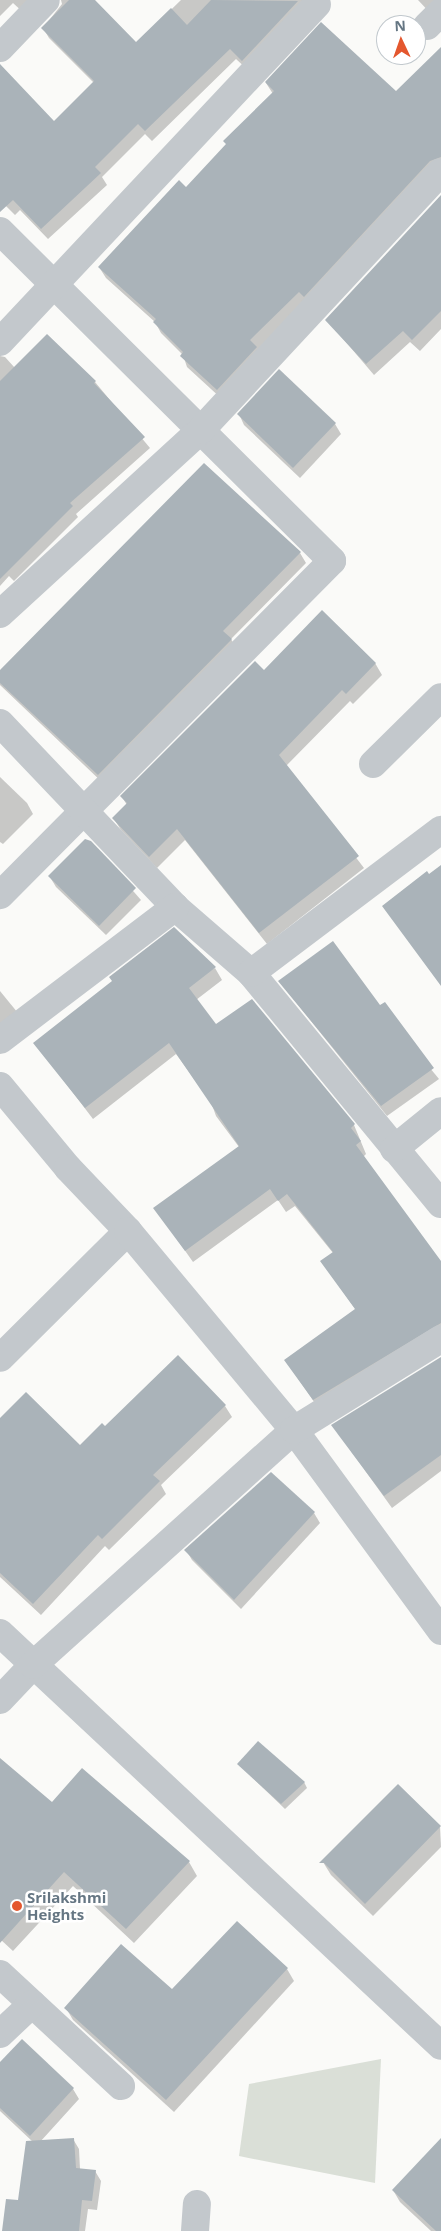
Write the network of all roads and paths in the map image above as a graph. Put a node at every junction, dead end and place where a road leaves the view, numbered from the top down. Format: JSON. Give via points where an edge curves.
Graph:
{"nodes":[{"id":1,"x":46,"y":0,"type":"edge"},
{"id":2,"x":317,"y":4,"type":"dead end"},
{"id":3,"x":0,"y":48,"type":"edge"},
{"id":4,"x":441,"y":172,"type":"edge"},
{"id":5,"x":0,"y":231,"type":"edge"},
{"id":6,"x":54,"y":285,"type":"junction"},
{"id":7,"x":0,"y":342,"type":"edge"},
{"id":8,"x":201,"y":430,"type":"junction"},
{"id":9,"x":0,"y":614,"type":"edge"},
{"id":10,"x":441,"y":697,"type":"edge"},
{"id":11,"x":0,"y":723,"type":"edge"},
{"id":12,"x":373,"y":764,"type":"dead end"},
{"id":13,"x":85,"y":810,"type":"junction"},
{"id":14,"x":441,"y":830,"type":"edge"},
{"id":15,"x":0,"y":895,"type":"edge"},
{"id":16,"x":175,"y":907,"type":"junction"},
{"id":17,"x":251,"y":973,"type":"junction"},
{"id":18,"x":0,"y":1040,"type":"edge"},
{"id":19,"x":0,"y":1086,"type":"edge"},
{"id":20,"x":441,"y":1111,"type":"edge"},
{"id":21,"x":394,"y":1149,"type":"junction"},
{"id":22,"x":441,"y":1204,"type":"edge"},
{"id":23,"x":128,"y":1232,"type":"junction"},
{"id":24,"x":441,"y":1339,"type":"edge"},
{"id":25,"x":0,"y":1358,"type":"edge"},
{"id":26,"x":294,"y":1430,"type":"junction"},
{"id":27,"x":441,"y":1631,"type":"edge"},
{"id":28,"x":0,"y":1633,"type":"edge"},
{"id":29,"x":32,"y":1665,"type":"junction"},
{"id":30,"x":0,"y":1700,"type":"edge"},
{"id":31,"x":0,"y":1974,"type":"edge"},
{"id":32,"x":32,"y":2004,"type":"junction"},
{"id":33,"x":0,"y":2034,"type":"edge"},
{"id":34,"x":441,"y":2046,"type":"edge"},
{"id":35,"x":121,"y":2086,"type":"dead end"},
{"id":36,"x":197,"y":2204,"type":"dead end"},
{"id":37,"x":195,"y":2231,"type":"edge"}],
"edges":[{"from":1,"to":3,"type":"street"},
{"from":2,"to":6,"type":"street"},
{"from":4,"to":8,"type":"street"},
{"from":5,"to":6,"type":"street"},
{"from":6,"to":7,"type":"street"},
{"from":6,"to":8,"type":"street"},
{"from":8,"to":9,"type":"street"},
{"from":8,"to":13,"type":"street","via":[[332,562]]},
{"from":10,"to":12,"type":"street"},
{"from":11,"to":13,"type":"street"},
{"from":13,"to":15,"type":"street"},
{"from":13,"to":16,"type":"street"},
{"from":14,"to":17,"type":"street"},
{"from":16,"to":17,"type":"street"},
{"from":16,"to":18,"type":"street"},
{"from":17,"to":21,"type":"street"},
{"from":19,"to":23,"type":"street","via":[[68,1168]]},
{"from":20,"to":21,"type":"street"},
{"from":21,"to":22,"type":"street"},
{"from":23,"to":25,"type":"street"},
{"from":23,"to":26,"type":"street"},
{"from":24,"to":26,"type":"street"},
{"from":26,"to":27,"type":"street"},
{"from":26,"to":29,"type":"street"},
{"from":28,"to":29,"type":"street"},
{"from":29,"to":30,"type":"street"},
{"from":29,"to":34,"type":"street"},
{"from":31,"to":32,"type":"street"},
{"from":32,"to":33,"type":"street"},
{"from":32,"to":35,"type":"street"},
{"from":36,"to":37,"type":"street"}]}
